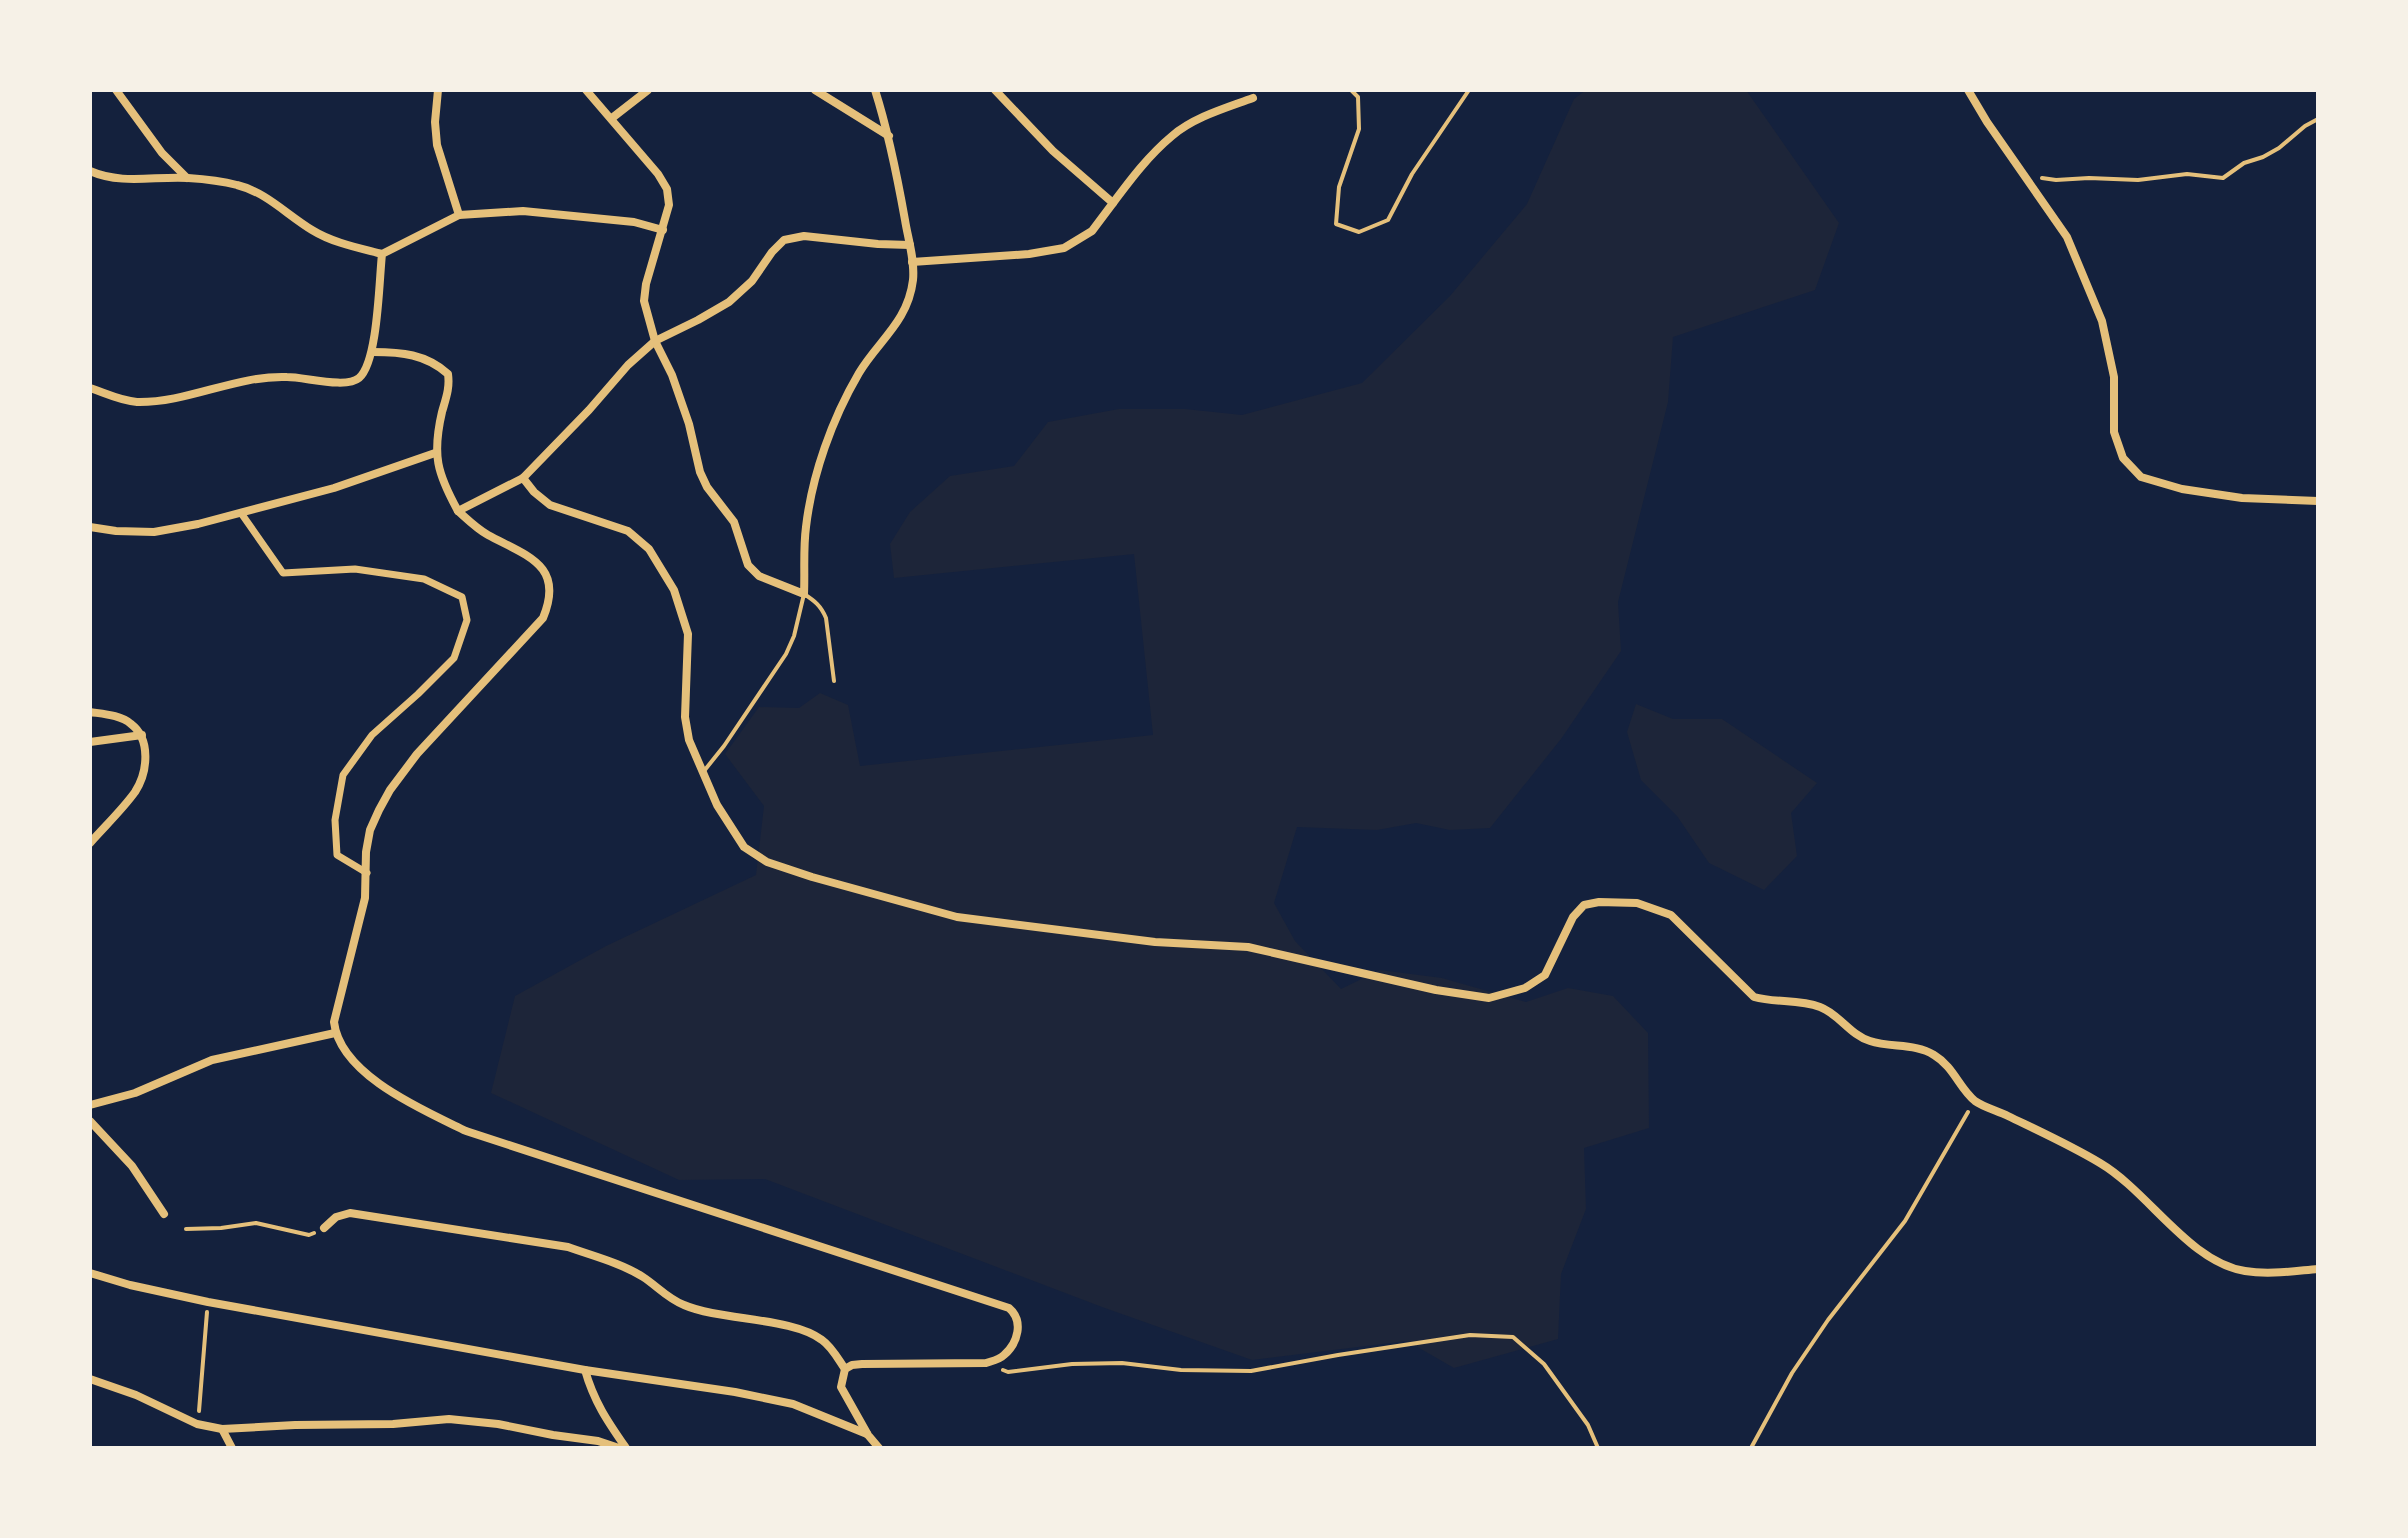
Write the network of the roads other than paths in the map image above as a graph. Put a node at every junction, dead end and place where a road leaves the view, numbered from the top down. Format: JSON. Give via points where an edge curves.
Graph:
{"nodes":[{"id":1,"x":116,"y":90,"type":"edge"},
{"id":2,"x":438,"y":90,"type":"edge"},
{"id":3,"x":586,"y":90,"type":"edge"},
{"id":4,"x":648,"y":90,"type":"edge"},
{"id":5,"x":815,"y":90,"type":"edge"},
{"id":6,"x":875,"y":90,"type":"edge"},
{"id":7,"x":995,"y":90,"type":"edge"},
{"id":8,"x":1968,"y":90,"type":"edge"},
{"id":9,"x":1253,"y":98,"type":"dead end"},
{"id":10,"x":612,"y":118,"type":"junction"},
{"id":11,"x":890,"y":136,"type":"junction"},
{"id":12,"x":90,"y":171,"type":"edge"},
{"id":13,"x":187,"y":178,"type":"junction"},
{"id":14,"x":1113,"y":203,"type":"junction"},
{"id":15,"x":459,"y":215,"type":"junction"},
{"id":16,"x":663,"y":230,"type":"junction"},
{"id":17,"x":910,"y":245,"type":"junction"},
{"id":18,"x":382,"y":254,"type":"junction"},
{"id":19,"x":912,"y":262,"type":"junction"},
{"id":20,"x":655,"y":341,"type":"junction"},
{"id":21,"x":373,"y":352,"type":"junction"},
{"id":22,"x":90,"y":388,"type":"edge"},
{"id":23,"x":435,"y":453,"type":"junction"},
{"id":24,"x":523,"y":478,"type":"junction"},
{"id":25,"x":2318,"y":501,"type":"edge"},
{"id":26,"x":458,"y":511,"type":"junction"},
{"id":27,"x":241,"y":513,"type":"junction"},
{"id":28,"x":90,"y":527,"type":"edge"},
{"id":29,"x":804,"y":594,"type":"junction"},
{"id":30,"x":834,"y":681,"type":"dead end"},
{"id":31,"x":90,"y":712,"type":"edge"},
{"id":32,"x":142,"y":735,"type":"junction"},
{"id":33,"x":90,"y":742,"type":"edge"},
{"id":34,"x":704,"y":771,"type":"junction"},
{"id":35,"x":90,"y":843,"type":"edge"},
{"id":36,"x":367,"y":873,"type":"junction"},
{"id":37,"x":335,"y":1033,"type":"junction"},
{"id":38,"x":90,"y":1105,"type":"edge"},
{"id":39,"x":90,"y":1121,"type":"edge"},
{"id":40,"x":164,"y":1214,"type":"dead end"},
{"id":41,"x":324,"y":1228,"type":"road end"},
{"id":42,"x":2318,"y":1269,"type":"edge"},
{"id":43,"x":90,"y":1273,"type":"edge"},
{"id":44,"x":845,"y":1369,"type":"junction"},
{"id":45,"x":585,"y":1370,"type":"junction"},
{"id":46,"x":90,"y":1379,"type":"edge"},
{"id":47,"x":222,"y":1429,"type":"junction"},
{"id":48,"x":868,"y":1435,"type":"junction"},
{"id":49,"x":232,"y":1448,"type":"edge"},
{"id":50,"x":619,"y":1448,"type":"edge"},
{"id":51,"x":626,"y":1448,"type":"edge"},
{"id":52,"x":879,"y":1448,"type":"edge"}],
"edges":[{"from":1,"to":13,"type":"street"},
{"from":2,"to":15,"type":"street","via":[[437,145]]},
{"from":3,"to":10,"type":"street"},
{"from":4,"to":10,"type":"street"},
{"from":5,"to":11,"type":"street"},
{"from":6,"to":11,"type":"street"},
{"from":7,"to":14,"type":"street"},
{"from":8,"to":25,"type":"street","via":[[2067,237],[2102,321],[2114,377],[2114,432],[2123,458],[2141,477],[2182,489]]},
{"from":9,"to":14,"type":"street","via":[[1173,134]]},
{"from":10,"to":16,"type":"street","via":[[667,189]]},
{"from":11,"to":17,"type":"street"},
{"from":12,"to":13,"type":"street","via":[[122,180]]},
{"from":13,"to":18,"type":"street","via":[[238,185],[314,231]]},
{"from":14,"to":19,"type":"street","via":[[1092,231],[1064,248]]},
{"from":15,"to":16,"type":"street","via":[[523,211],[634,222]]},
{"from":15,"to":18,"type":"street"},
{"from":16,"to":20,"type":"street","via":[[644,301]]},
{"from":17,"to":19,"type":"street"},
{"from":17,"to":20,"type":"street","via":[[804,236],[784,240],[729,302]]},
{"from":18,"to":21,"type":"street"},
{"from":19,"to":29,"type":"street","via":[[905,308],[895,329],[860,371],[818,472],[806,527]]},
{"from":20,"to":24,"type":"street"},
{"from":20,"to":29,"type":"street","via":[[689,424],[700,472],[734,522],[748,565],[759,576]]},
{"from":21,"to":22,"type":"street","via":[[367,369],[345,383],[280,376],[134,402]]},
{"from":21,"to":23,"type":"street","via":[[424,358],[448,374]]},
{"from":23,"to":26,"type":"street"},
{"from":23,"to":27,"type":"street"},
{"from":24,"to":26,"type":"street"},
{"from":24,"to":34,"type":"street","via":[[550,505],[628,531],[649,549],[674,590],[688,634],[685,717]]},
{"from":26,"to":36,"type":"street","via":[[544,569],[549,604],[543,618],[390,790],[370,830]]},
{"from":27,"to":28,"type":"street","via":[[154,532]]},
{"from":27,"to":36,"type":"street","via":[[283,573],[355,569],[424,579],[462,597],[467,620],[454,658],[372,735],[343,775],[335,820],[337,855]]},
{"from":29,"to":30,"type":"lane","via":[[826,618]]},
{"from":29,"to":34,"type":"lane","via":[[786,654]]},
{"from":31,"to":32,"type":"street","via":[[120,718]]},
{"from":32,"to":33,"type":"street"},
{"from":32,"to":35,"type":"street","via":[[146,755],[136,790]]},
{"from":34,"to":42,"type":"street","via":[[717,805],[744,847],[767,862],[812,877],[957,917],[1139,940],[1248,947],[1489,998],[1525,988],[1545,975],[1584,905],[1637,903],[1671,915],[1754,997],[1809,1003],[1824,1008],[1860,1038],[1932,1054],[1947,1064],[1975,1101],[2105,1165],[2208,1258],[2244,1271]]},
{"from":36,"to":37,"type":"street"},
{"from":37,"to":38,"type":"street","via":[[212,1060],[135,1093]]},
{"from":37,"to":44,"type":"street","via":[[343,1050],[389,1089],[466,1131],[1009,1308],[1018,1321],[1003,1357],[986,1363],[862,1364]]},
{"from":39,"to":40,"type":"street","via":[[132,1166]]},
{"from":41,"to":44,"type":"street","via":[[350,1213],[568,1247],[644,1277],[684,1306],[793,1327],[821,1338]]},
{"from":43,"to":45,"type":"street","via":[[208,1302]]},
{"from":44,"to":48,"type":"street","via":[[841,1387]]},
{"from":45,"to":48,"type":"street","via":[[793,1404]]},
{"from":45,"to":51,"type":"street","via":[[596,1403]]},
{"from":46,"to":47,"type":"street","via":[[197,1424]]},
{"from":47,"to":49,"type":"street"},
{"from":47,"to":50,"type":"street","via":[[449,1419]]},
{"from":48,"to":52,"type":"street"}]}
